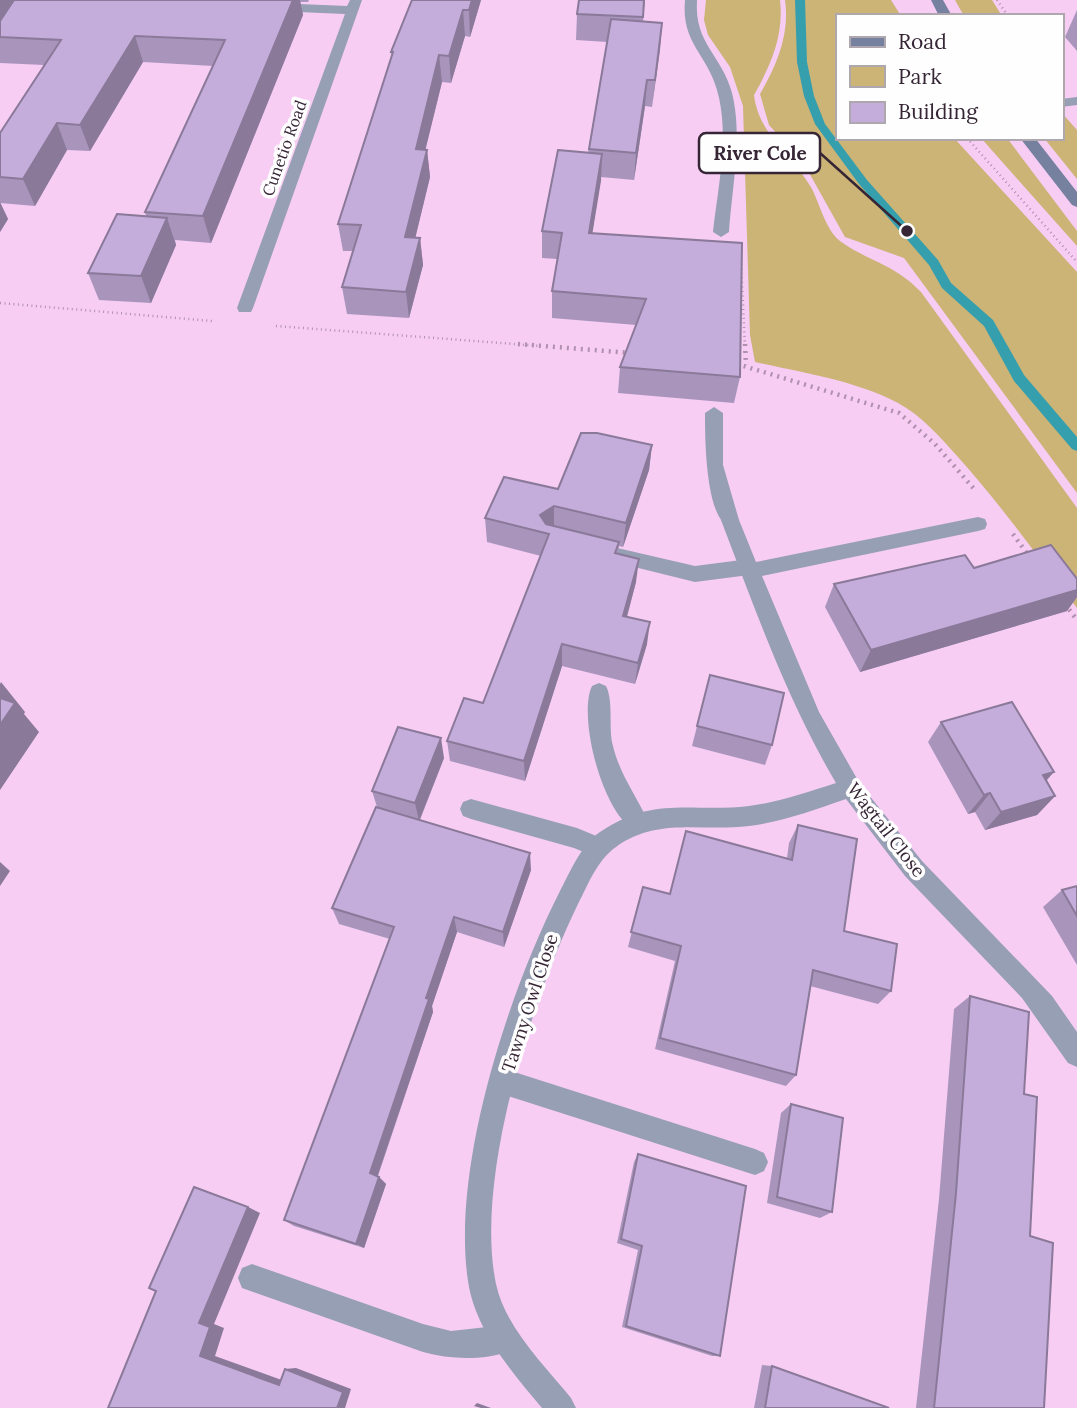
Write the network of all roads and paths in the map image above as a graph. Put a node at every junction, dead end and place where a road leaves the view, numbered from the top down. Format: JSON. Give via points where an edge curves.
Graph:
{"nodes":[{"id":1,"x":691,"y":0,"type":"edge"},
{"id":2,"x":354,"y":5,"type":"edge"},
{"id":3,"x":257,"y":6,"type":"edge"},
{"id":4,"x":969,"y":140,"type":"edge"},
{"id":5,"x":1029,"y":140,"type":"edge"},
{"id":6,"x":1077,"y":202,"type":"edge"},
{"id":7,"x":721,"y":232,"type":"joint"},
{"id":8,"x":1077,"y":262,"type":"edge"},
{"id":9,"x":0,"y":303,"type":"edge"},
{"id":10,"x":245,"y":308,"type":"dead end"},
{"id":11,"x":225,"y":322,"type":"dead end"},
{"id":12,"x":265,"y":325,"type":"dead end"},
{"id":13,"x":635,"y":353,"type":"edge"},
{"id":14,"x":732,"y":363,"type":"edge"},
{"id":15,"x":746,"y":365,"type":"junction"},
{"id":16,"x":714,"y":413,"type":"dead end"},
{"id":17,"x":976,"y":492,"type":"dead end"},
{"id":18,"x":978,"y":524,"type":"dead end"},
{"id":19,"x":1009,"y":529,"type":"dead end"},
{"id":20,"x":591,"y":550,"type":"edge"},
{"id":21,"x":1033,"y":561,"type":"edge"},
{"id":22,"x":750,"y":569,"type":"junction"},
{"id":23,"x":1065,"y":603,"type":"edge"},
{"id":24,"x":1077,"y":620,"type":"edge"},
{"id":25,"x":599,"y":692,"type":"dead end"},
{"id":26,"x":850,"y":788,"type":"junction"},
{"id":27,"x":471,"y":809,"type":"dead end"},
{"id":28,"x":637,"y":821,"type":"junction"},
{"id":29,"x":598,"y":847,"type":"junction"},
{"id":30,"x":1077,"y":1054,"type":"edge"},
{"id":31,"x":505,"y":1082,"type":"junction"},
{"id":32,"x":755,"y":1162,"type":"dead end"},
{"id":33,"x":252,"y":1278,"type":"dead end"},
{"id":34,"x":505,"y":1339,"type":"junction"},
{"id":35,"x":561,"y":1408,"type":"edge"}],
"edges":[{"from":1,"to":7,"type":"street","via":[[689,29],[726,94]]},
{"from":2,"to":3,"type":"street"},
{"from":2,"to":10,"type":"street","name":"Cunetio Road"},
{"from":4,"to":8,"type":"path"},
{"from":5,"to":6,"type":"street"},
{"from":7,"to":15,"type":"path","via":[[740,249]]},
{"from":9,"to":11,"type":"path"},
{"from":12,"to":13,"type":"path"},
{"from":14,"to":15,"type":"path"},
{"from":15,"to":17,"type":"path","via":[[899,414],[935,444]]},
{"from":16,"to":22,"type":"street","name":"Wagtail Close","via":[[715,465]]},
{"from":18,"to":22,"type":"street"},
{"from":19,"to":21,"type":"path"},
{"from":20,"to":22,"type":"street","via":[[695,575]]},
{"from":22,"to":26,"type":"street","name":"Wagtail Close","via":[[807,707]]},
{"from":23,"to":24,"type":"path"},
{"from":25,"to":28,"type":"street","via":[[598,725],[609,770],[620,798]]},
{"from":26,"to":28,"type":"street","name":"Tawny Owl Close","via":[[747,817],[666,815]]},
{"from":26,"to":30,"type":"street","name":"Wagtail Close","via":[[916,870],[1033,991]]},
{"from":27,"to":29,"type":"street"},
{"from":28,"to":29,"type":"street","name":"Tawny Owl Close"},
{"from":29,"to":31,"type":"street","name":"Tawny Owl Close","via":[[562,908],[541,960]]},
{"from":31,"to":32,"type":"street"},
{"from":31,"to":34,"type":"street","name":"Tawny Owl Close","via":[[490,1137],[478,1245],[484,1292]]},
{"from":33,"to":34,"type":"street","via":[[451,1345]]},
{"from":34,"to":35,"type":"street","name":"Tawny Owl Close"}]}
